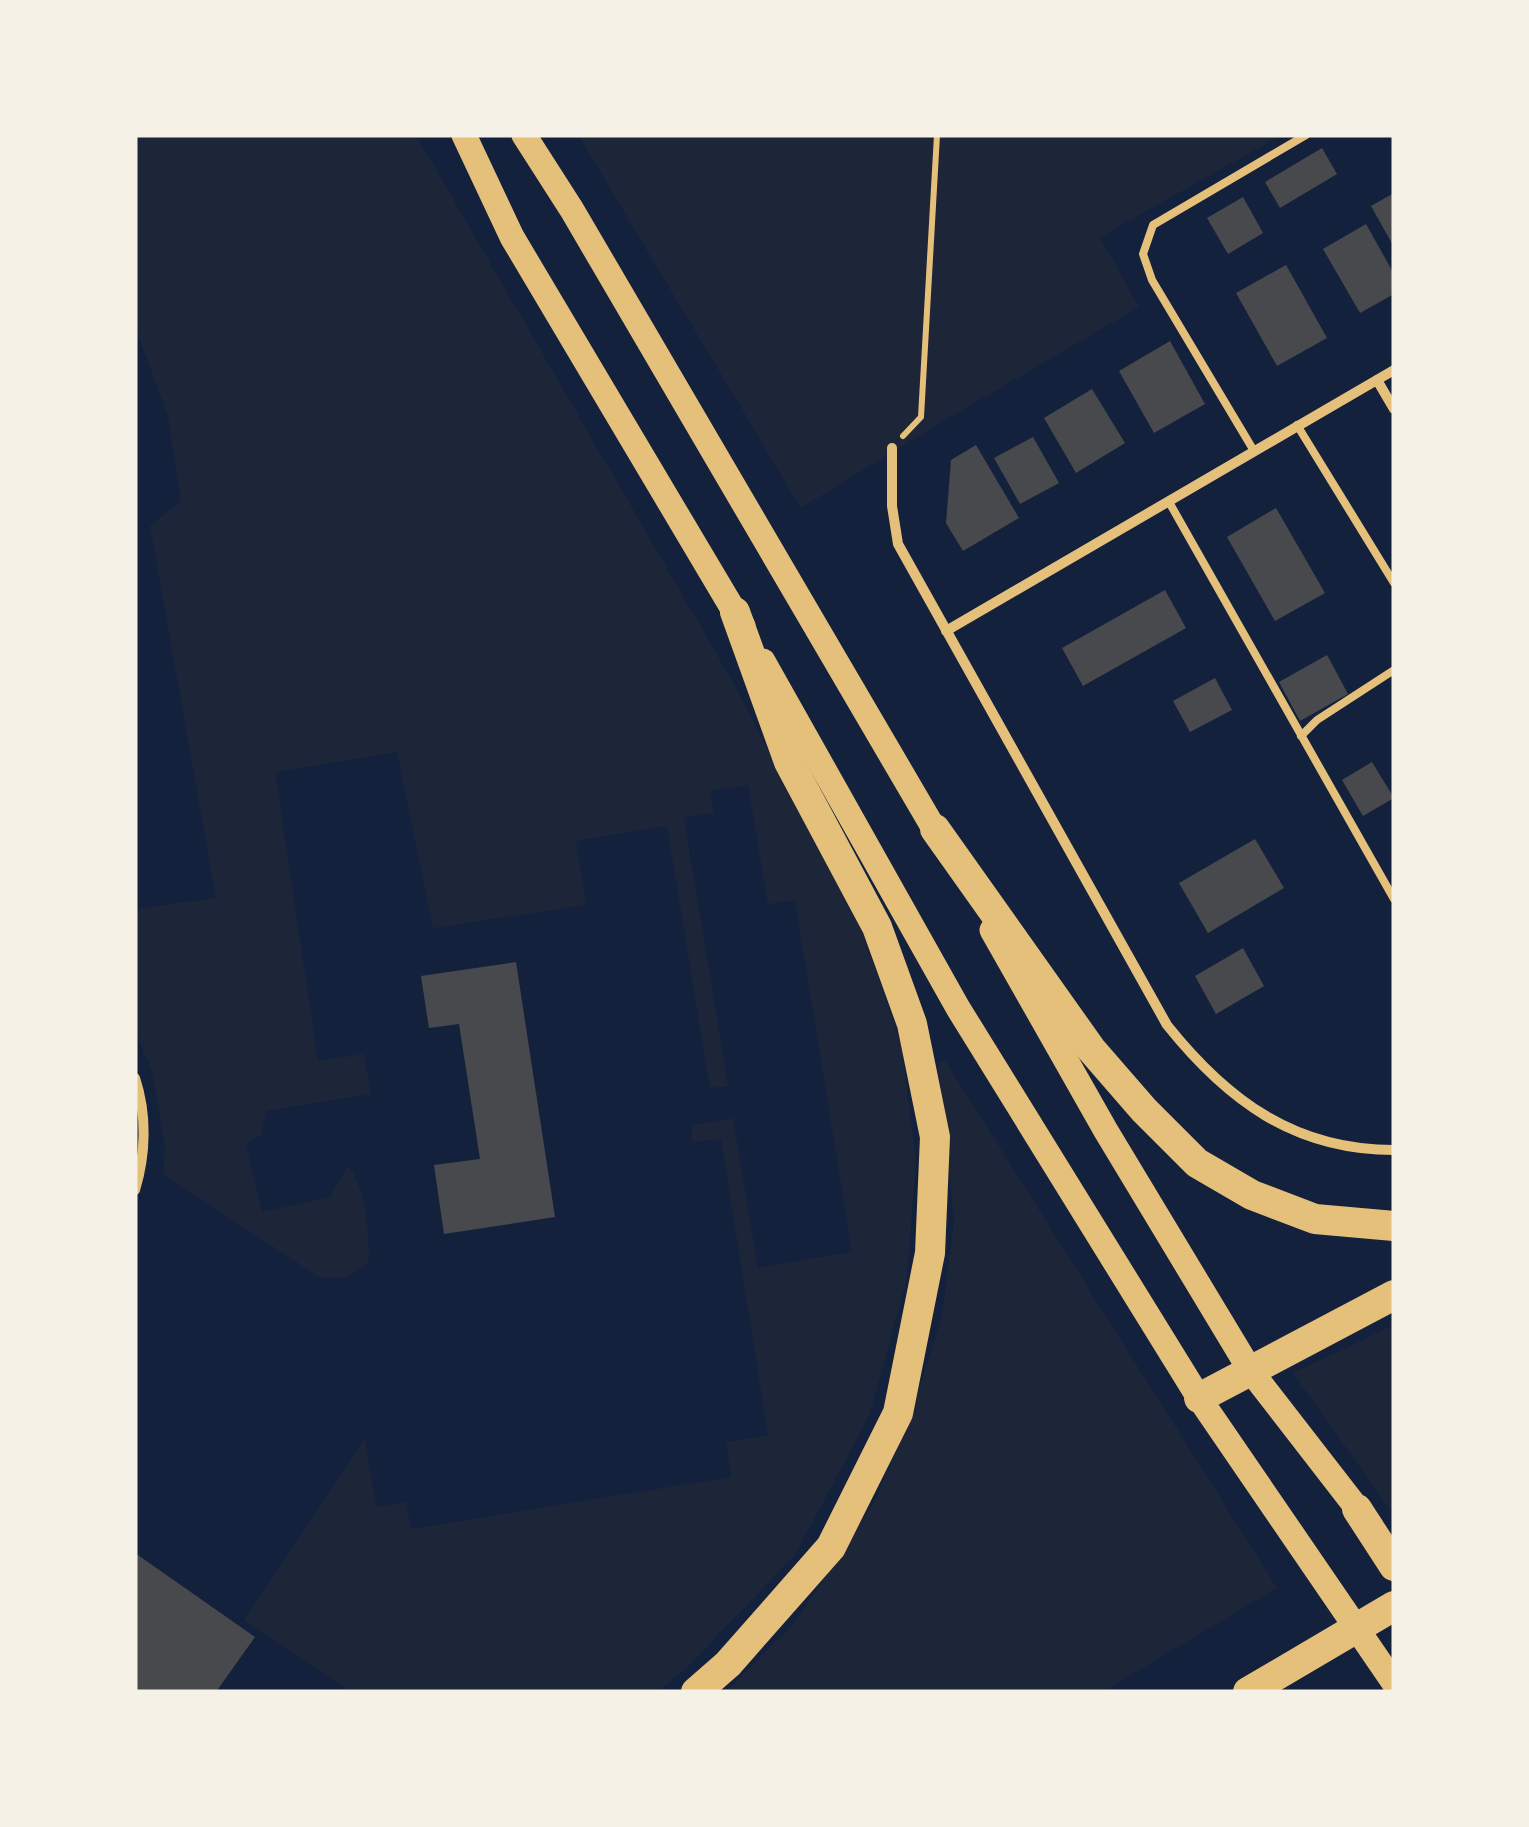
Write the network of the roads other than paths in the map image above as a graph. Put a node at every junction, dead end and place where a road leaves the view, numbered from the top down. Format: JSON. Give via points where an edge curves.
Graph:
{"nodes":[{"id":1,"x":464,"y":135,"type":"edge"},
{"id":2,"x":524,"y":135,"type":"edge"},
{"id":3,"x":1306,"y":135,"type":"edge"},
{"id":4,"x":1394,"y":370,"type":"edge"},
{"id":5,"x":1377,"y":380,"type":"junction"},
{"id":6,"x":1394,"y":409,"type":"edge"},
{"id":7,"x":1297,"y":425,"type":"junction"},
{"id":8,"x":892,"y":448,"type":"road end"},
{"id":9,"x":1254,"y":451,"type":"junction"},
{"id":10,"x":1169,"y":502,"type":"junction"},
{"id":11,"x":1394,"y":582,"type":"edge"},
{"id":12,"x":735,"y":612,"type":"junction"},
{"id":13,"x":946,"y":631,"type":"junction"},
{"id":14,"x":1394,"y":670,"type":"edge"},
{"id":15,"x":1302,"y":736,"type":"junction"},
{"id":16,"x":935,"y":829,"type":"junction"},
{"id":17,"x":1394,"y":900,"type":"edge"},
{"id":18,"x":135,"y":1078,"type":"edge"},
{"id":19,"x":1394,"y":1150,"type":"edge"},
{"id":20,"x":135,"y":1190,"type":"edge"},
{"id":21,"x":1394,"y":1226,"type":"edge"},
{"id":22,"x":1394,"y":1295,"type":"edge"},
{"id":23,"x":1250,"y":1370,"type":"junction"},
{"id":24,"x":1200,"y":1398,"type":"junction"},
{"id":25,"x":1358,"y":1509,"type":"junction"},
{"id":26,"x":1394,"y":1556,"type":"edge"},
{"id":27,"x":1394,"y":1566,"type":"edge"},
{"id":28,"x":1394,"y":1606,"type":"edge"},
{"id":29,"x":1394,"y":1683,"type":"edge"},
{"id":30,"x":696,"y":1692,"type":"edge"},
{"id":31,"x":1248,"y":1692,"type":"edge"}],
"edges":[{"from":1,"to":12,"type":"main road","via":[[512,237]]},
{"from":2,"to":16,"type":"main road"},
{"from":3,"to":9,"type":"lane","via":[[1153,225],[1143,254]]},
{"from":4,"to":5,"type":"street"},
{"from":5,"to":6,"type":"street"},
{"from":5,"to":7,"type":"street"},
{"from":7,"to":9,"type":"street"},
{"from":7,"to":11,"type":"lane"},
{"from":8,"to":13,"type":"street","via":[[898,544]]},
{"from":9,"to":10,"type":"street"},
{"from":10,"to":13,"type":"street"},
{"from":10,"to":15,"type":"lane"},
{"from":12,"to":24,"type":"main road","via":[[958,1008]]},
{"from":12,"to":30,"type":"highway","via":[[789,762],[877,926],[912,1024],[935,1137],[930,1253],[898,1413],[831,1547]]},
{"from":13,"to":19,"type":"street","via":[[1167,1025],[1195,1060],[1245,1105],[1287,1128],[1325,1141]]},
{"from":14,"to":15,"type":"lane"},
{"from":15,"to":17,"type":"lane"},
{"from":16,"to":21,"type":"highway","via":[[1091,1048],[1198,1163],[1252,1195],[1314,1219]]},
{"from":16,"to":23,"type":"main road"},
{"from":18,"to":20,"type":"street","via":[[144,1128]]},
{"from":22,"to":23,"type":"highway"},
{"from":23,"to":24,"type":"highway"},
{"from":23,"to":25,"type":"main road"},
{"from":24,"to":29,"type":"main road"},
{"from":25,"to":26,"type":"main road"},
{"from":25,"to":27,"type":"highway"},
{"from":28,"to":31,"type":"highway"}]}
